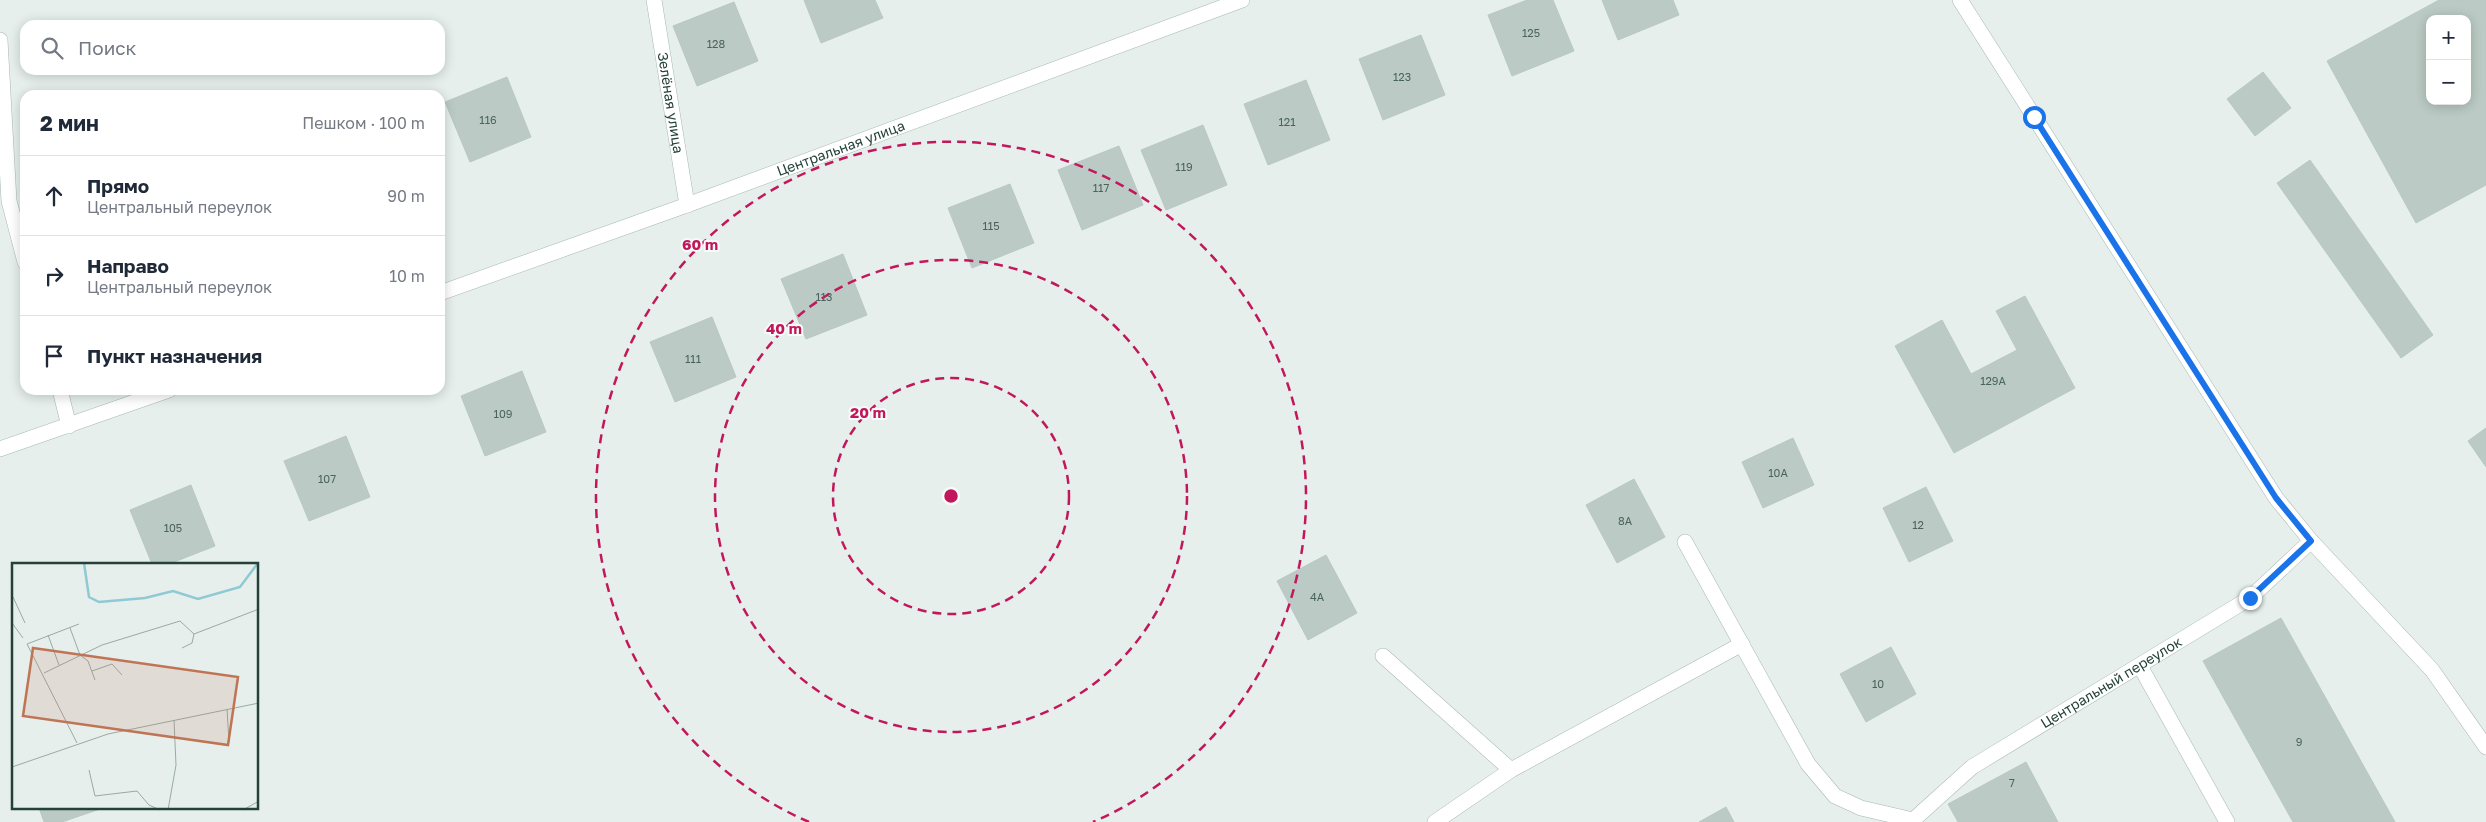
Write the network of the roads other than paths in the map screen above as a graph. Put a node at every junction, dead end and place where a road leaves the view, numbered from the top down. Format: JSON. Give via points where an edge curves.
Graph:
{"nodes":[{"id":1,"x":654,"y":0,"type":"edge"},
{"id":2,"x":1242,"y":0,"type":"edge"},
{"id":3,"x":1960,"y":0,"type":"edge"},
{"id":4,"x":0,"y":40,"type":"edge"},
{"id":5,"x":687,"y":205,"type":"junction"},
{"id":6,"x":20,"y":244,"type":"edge"},
{"id":7,"x":445,"y":291,"type":"edge"},
{"id":8,"x":61,"y":395,"type":"edge"},
{"id":9,"x":155,"y":395,"type":"edge"},
{"id":10,"x":69,"y":426,"type":"junction"},
{"id":11,"x":0,"y":449,"type":"edge"},
{"id":12,"x":2311,"y":541,"type":"junction"},
{"id":13,"x":1685,"y":542,"type":"dead end"},
{"id":14,"x":1742,"y":644,"type":"junction"},
{"id":15,"x":1383,"y":656,"type":"dead end"},
{"id":16,"x":2140,"y":666,"type":"junction"},
{"id":17,"x":2486,"y":747,"type":"edge"},
{"id":18,"x":1510,"y":770,"type":"junction"},
{"id":19,"x":1912,"y":821,"type":"edge"},
{"id":20,"x":1435,"y":822,"type":"edge"},
{"id":21,"x":2227,"y":822,"type":"edge"}],
"edges":[{"from":1,"to":5,"type":"street","name":"Зелёная улица"},
{"from":2,"to":5,"type":"street","name":"Центральная улица"},
{"from":3,"to":12,"type":"street","via":[[2276,498]]},
{"from":4,"to":6,"type":"street","via":[[8,201]]},
{"from":5,"to":7,"type":"street","name":"Центральная улица"},
{"from":8,"to":10,"type":"street"},
{"from":9,"to":10,"type":"street"},
{"from":10,"to":11,"type":"street"},
{"from":12,"to":16,"type":"street","name":"Центральный переулок","via":[[2250,598]]},
{"from":12,"to":17,"type":"street","via":[[2432,670]]},
{"from":13,"to":14,"type":"street"},
{"from":14,"to":18,"type":"street"},
{"from":14,"to":19,"type":"street","via":[[1808,764],[1836,796],[1861,808]]},
{"from":15,"to":18,"type":"street"},
{"from":16,"to":19,"type":"street","name":"Центральный переулок","via":[[1972,767]]},
{"from":16,"to":21,"type":"street"},
{"from":18,"to":20,"type":"street"}]}
